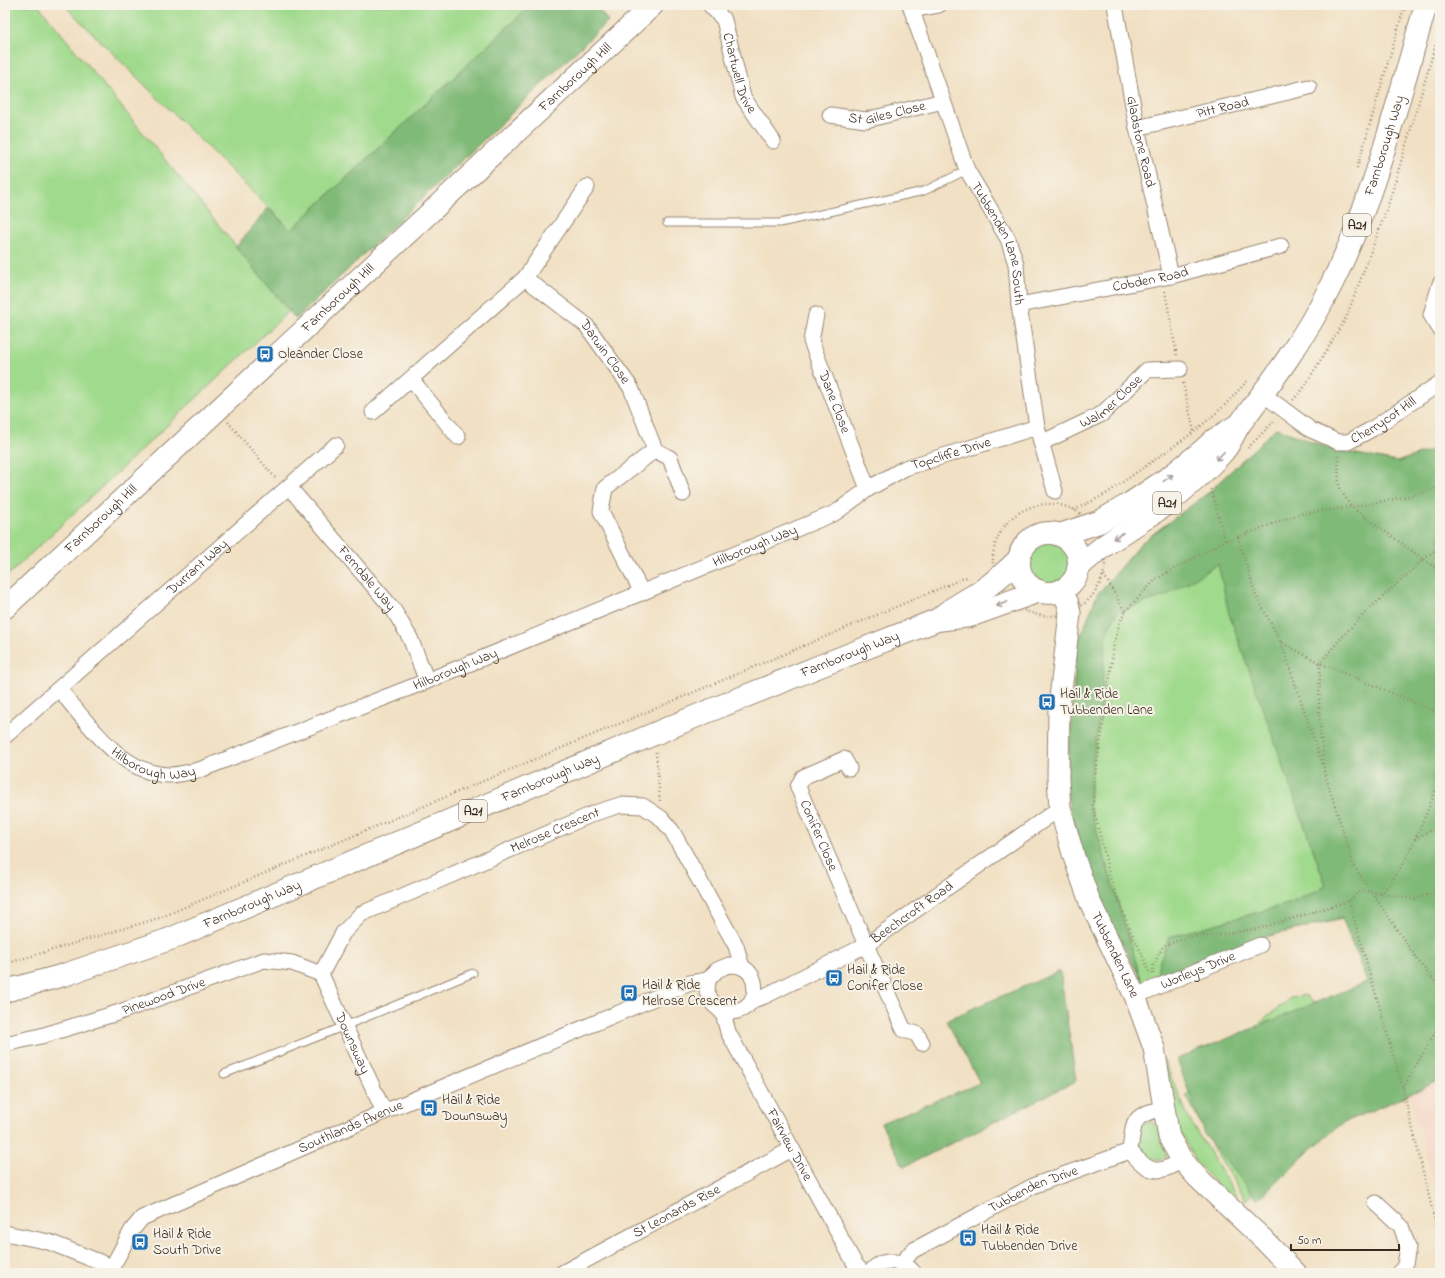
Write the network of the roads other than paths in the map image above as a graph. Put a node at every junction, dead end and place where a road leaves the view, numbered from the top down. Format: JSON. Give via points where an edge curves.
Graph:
{"nodes":[{"id":1,"x":710,"y":5,"type":"edge"},
{"id":2,"x":939,"y":5,"type":"edge"},
{"id":3,"x":1115,"y":5,"type":"edge"},
{"id":4,"x":1426,"y":5,"type":"edge"},
{"id":5,"x":911,"y":7,"type":"edge"},
{"id":6,"x":642,"y":9,"type":"edge"},
{"id":7,"x":1309,"y":87,"type":"dead end"},
{"id":8,"x":943,"y":101,"type":"junction"},
{"id":9,"x":830,"y":115,"type":"dead end"},
{"id":10,"x":1137,"y":128,"type":"junction"},
{"id":11,"x":773,"y":141,"type":"dead end"},
{"id":12,"x":967,"y":170,"type":"junction"},
{"id":13,"x":587,"y":187,"type":"dead end"},
{"id":14,"x":667,"y":223,"type":"dead end"},
{"id":15,"x":1281,"y":246,"type":"dead end"},
{"id":16,"x":1167,"y":277,"type":"junction"},
{"id":17,"x":525,"y":278,"type":"junction"},
{"id":18,"x":1440,"y":284,"type":"edge"},
{"id":19,"x":1019,"y":305,"type":"junction"},
{"id":20,"x":816,"y":315,"type":"dead end"},
{"id":21,"x":1440,"y":329,"type":"edge"},
{"id":22,"x":1180,"y":369,"type":"road end"},
{"id":23,"x":411,"y":379,"type":"junction"},
{"id":24,"x":1440,"y":383,"type":"edge"},
{"id":25,"x":1257,"y":386,"type":"junction"},
{"id":26,"x":373,"y":412,"type":"dead end"},
{"id":27,"x":1240,"y":423,"type":"junction"},
{"id":28,"x":1037,"y":427,"type":"junction"},
{"id":29,"x":458,"y":437,"type":"dead end"},
{"id":30,"x":1041,"y":443,"type":"junction"},
{"id":31,"x":336,"y":445,"type":"dead end"},
{"id":32,"x":655,"y":450,"type":"junction"},
{"id":33,"x":289,"y":487,"type":"junction"},
{"id":34,"x":868,"y":489,"type":"junction"},
{"id":35,"x":1055,"y":491,"type":"dead end"},
{"id":36,"x":683,"y":494,"type":"dead end"},
{"id":37,"x":1060,"y":535,"type":"junction"},
{"id":38,"x":1019,"y":559,"type":"junction"},
{"id":39,"x":1078,"y":568,"type":"junction"},
{"id":40,"x":1062,"y":590,"type":"junction"},
{"id":41,"x":1038,"y":591,"type":"junction"},
{"id":42,"x":642,"y":592,"type":"junction"},
{"id":43,"x":5,"y":608,"type":"edge"},
{"id":44,"x":937,"y":620,"type":"junction"},
{"id":45,"x":427,"y":681,"type":"junction"},
{"id":46,"x":59,"y":689,"type":"junction"},
{"id":47,"x":5,"y":736,"type":"edge"},
{"id":48,"x":849,"y":768,"type":"dead end"},
{"id":49,"x":1060,"y":808,"type":"junction"},
{"id":50,"x":866,"y":945,"type":"junction"},
{"id":51,"x":1260,"y":945,"type":"dead end"},
{"id":52,"x":742,"y":967,"type":"junction"},
{"id":53,"x":472,"y":973,"type":"dead end"},
{"id":54,"x":321,"y":974,"type":"junction"},
{"id":55,"x":708,"y":980,"type":"junction"},
{"id":56,"x":1147,"y":989,"type":"junction"},
{"id":57,"x":5,"y":991,"type":"edge"},
{"id":58,"x":753,"y":1000,"type":"junction"},
{"id":59,"x":723,"y":1013,"type":"junction"},
{"id":60,"x":345,"y":1026,"type":"junction"},
{"id":61,"x":922,"y":1043,"type":"dead end"},
{"id":62,"x":5,"y":1044,"type":"edge"},
{"id":63,"x":224,"y":1074,"type":"dead end"},
{"id":64,"x":1164,"y":1108,"type":"junction"},
{"id":65,"x":384,"y":1112,"type":"junction"},
{"id":66,"x":792,"y":1149,"type":"junction"},
{"id":67,"x":1130,"y":1151,"type":"junction"},
{"id":68,"x":1182,"y":1160,"type":"junction"},
{"id":69,"x":1376,"y":1202,"type":"dead end"},
{"id":70,"x":5,"y":1233,"type":"edge"},
{"id":71,"x":902,"y":1263,"type":"junction"},
{"id":72,"x":110,"y":1271,"type":"edge"},
{"id":73,"x":562,"y":1273,"type":"edge"},
{"id":74,"x":863,"y":1273,"type":"edge"},
{"id":75,"x":870,"y":1273,"type":"edge"},
{"id":76,"x":914,"y":1273,"type":"edge"},
{"id":77,"x":1296,"y":1273,"type":"edge"},
{"id":78,"x":1400,"y":1273,"type":"edge"}],
"edges":[{"from":1,"to":11,"type":"street","name":"Chartwell Drive","via":[[724,20],[743,97]]},
{"from":2,"to":5,"type":"street"},
{"from":3,"to":10,"type":"street","name":"Gladstone Road"},
{"from":4,"to":25,"type":"highway","name":"Farnborough Way","number":"A21","via":[[1381,159],[1350,244],[1333,282],[1292,352]]},
{"from":5,"to":8,"type":"street","name":"Tubbenden Lane South"},
{"from":6,"to":43,"type":"main road","name":"Farnborough Hill"},
{"from":7,"to":10,"type":"street","name":"Pitt Road"},
{"from":8,"to":9,"type":"street","name":"St Giles Close","via":[[866,120]]},
{"from":8,"to":12,"type":"street","name":"Tubbenden Lane South"},
{"from":10,"to":16,"type":"street","name":"Gladstone Road"},
{"from":12,"to":14,"type":"lane","via":[[924,191],[780,223]]},
{"from":12,"to":19,"type":"street","name":"Tubbenden Lane South","via":[[1008,240],[1016,264]]},
{"from":13,"to":17,"type":"street"},
{"from":15,"to":16,"type":"street","name":"Cobden Road"},
{"from":16,"to":19,"type":"street","name":"Cobden Road"},
{"from":17,"to":23,"type":"street"},
{"from":17,"to":32,"type":"street","name":"Darwin Close","via":[[586,325],[631,388]]},
{"from":18,"to":21,"type":"street","via":[[1431,315]]},
{"from":19,"to":28,"type":"street","name":"Tubbenden Lane South"},
{"from":20,"to":34,"type":"street","name":"Dane Close","via":[[811,341]]},
{"from":22,"to":30,"type":"street","name":"Walmer Close","via":[[1147,370],[1102,414]]},
{"from":23,"to":26,"type":"street"},
{"from":23,"to":29,"type":"street"},
{"from":24,"to":25,"type":"street","name":"Cherrycot Hill","via":[[1348,442],[1338,442],[1311,430]]},
{"from":25,"to":27,"type":"highway","name":"Farnborough Way","number":"A21"},
{"from":37,"to":27,"type":"highway","name":"Farnborough Way","number":"A21","one_way":true,"via":[[1093,525],[1111,516],[1152,490],[1198,441],[1214,440]]},
{"from":27,"to":39,"type":"highway","name":"Farnborough Way","number":"A21","one_way":true,"via":[[1224,451],[1191,483],[1105,555],[1096,551]]},
{"from":28,"to":30,"type":"street","name":"Tubbenden Lane South"},
{"from":28,"to":34,"type":"street","name":"Topcliffe Drive","via":[[906,468]]},
{"from":30,"to":35,"type":"street","name":"Tubbenden Lane South"},
{"from":31,"to":33,"type":"street","name":"Durrant Way"},
{"from":32,"to":36,"type":"street","via":[[670,458]]},
{"from":32,"to":42,"type":"street","via":[[605,488],[601,511]]},
{"from":33,"to":45,"type":"street","name":"Ferndale Way","via":[[400,619]]},
{"from":33,"to":46,"type":"street","name":"Durrant Way"},
{"from":34,"to":42,"type":"street","name":"Hilborough Way","via":[[835,513]]},
{"from":37,"to":38,"type":"highway","via":[[1042,533],[1034,537],[1026,542]]},
{"from":37,"to":39,"type":"highway","via":[[1075,548]]},
{"from":38,"to":41,"type":"highway","via":[[1023,578]]},
{"from":38,"to":44,"type":"highway","name":"Farnborough Way","number":"A21","via":[[996,580],[951,608]]},
{"from":39,"to":40,"type":"highway","via":[[1074,578]]},
{"from":40,"to":41,"type":"highway"},
{"from":40,"to":49,"type":"main road","name":"Tubbenden Lane","via":[[1070,613],[1059,707]]},
{"from":41,"to":44,"type":"highway","name":"Farnborough Way","number":"A21","one_way":true,"via":[[1015,604],[970,616]]},
{"from":42,"to":45,"type":"street","name":"Hilborough Way"},
{"from":44,"to":57,"type":"highway","name":"Farnborough Way","number":"A21","via":[[692,718],[170,939],[64,975]]},
{"from":45,"to":46,"type":"street","name":"Hilborough Way","via":[[214,765],[168,775],[143,769],[121,757]]},
{"from":46,"to":47,"type":"street","name":"Durrant Way"},
{"from":48,"to":50,"type":"street","name":"Conifer Close","via":[[844,759],[803,777],[798,787]]},
{"from":49,"to":50,"type":"street","name":"Beechcroft Road"},
{"from":49,"to":56,"type":"main road","name":"Tubbenden Lane","via":[[1090,902]]},
{"from":50,"to":58,"type":"street","name":"Beechcroft Road"},
{"from":50,"to":61,"type":"street","via":[[904,1030],[917,1034]]},
{"from":51,"to":56,"type":"street","name":"Worleys Drive"},
{"from":52,"to":54,"type":"street","name":"Melrose Crescent","via":[[736,946],[672,831],[661,818],[643,806],[620,805],[361,914],[343,933]]},
{"from":52,"to":55,"type":"street","via":[[729,965],[717,970]]},
{"from":52,"to":58,"type":"street","via":[[752,976],[755,988]]},
{"from":53,"to":60,"type":"lane"},
{"from":54,"to":60,"type":"street","name":"Downsway"},
{"from":54,"to":62,"type":"street","name":"Pinewood Drive","via":[[292,963],[264,960],[117,1013]]},
{"from":55,"to":59,"type":"street","via":[[707,992],[713,1004]]},
{"from":55,"to":65,"type":"street","name":"Southlands Avenue","via":[[690,983]]},
{"from":56,"to":64,"type":"main road","name":"Tubbenden Lane"},
{"from":58,"to":59,"type":"street","via":[[735,1012]]},
{"from":59,"to":66,"type":"street","name":"Fairview Drive","via":[[728,1032]]},
{"from":60,"to":63,"type":"lane"},
{"from":60,"to":65,"type":"street","name":"Downsway"},
{"from":64,"to":67,"type":"street","via":[[1138,1118],[1133,1128]]},
{"from":64,"to":68,"type":"main road","name":"Tubbenden Lane","via":[[1169,1136]]},
{"from":65,"to":72,"type":"street","name":"Southlands Avenue","via":[[142,1218],[132,1230]]},
{"from":66,"to":73,"type":"street","name":"St Leonards Rise"},
{"from":66,"to":74,"type":"street","name":"Fairview Drive","via":[[855,1264]]},
{"from":67,"to":68,"type":"street","via":[[1140,1163],[1152,1171],[1169,1169]]},
{"from":67,"to":71,"type":"street","name":"Tubbenden Drive","via":[[1035,1185],[912,1250]]},
{"from":68,"to":77,"type":"main road","name":"Tubbenden Lane"},
{"from":69,"to":78,"type":"street","via":[[1401,1226],[1408,1247],[1405,1265]]},
{"from":70,"to":72,"type":"street","via":[[49,1242]]},
{"from":71,"to":75,"type":"street","via":[[889,1261],[880,1264]]},
{"from":71,"to":76,"type":"street"}]}
